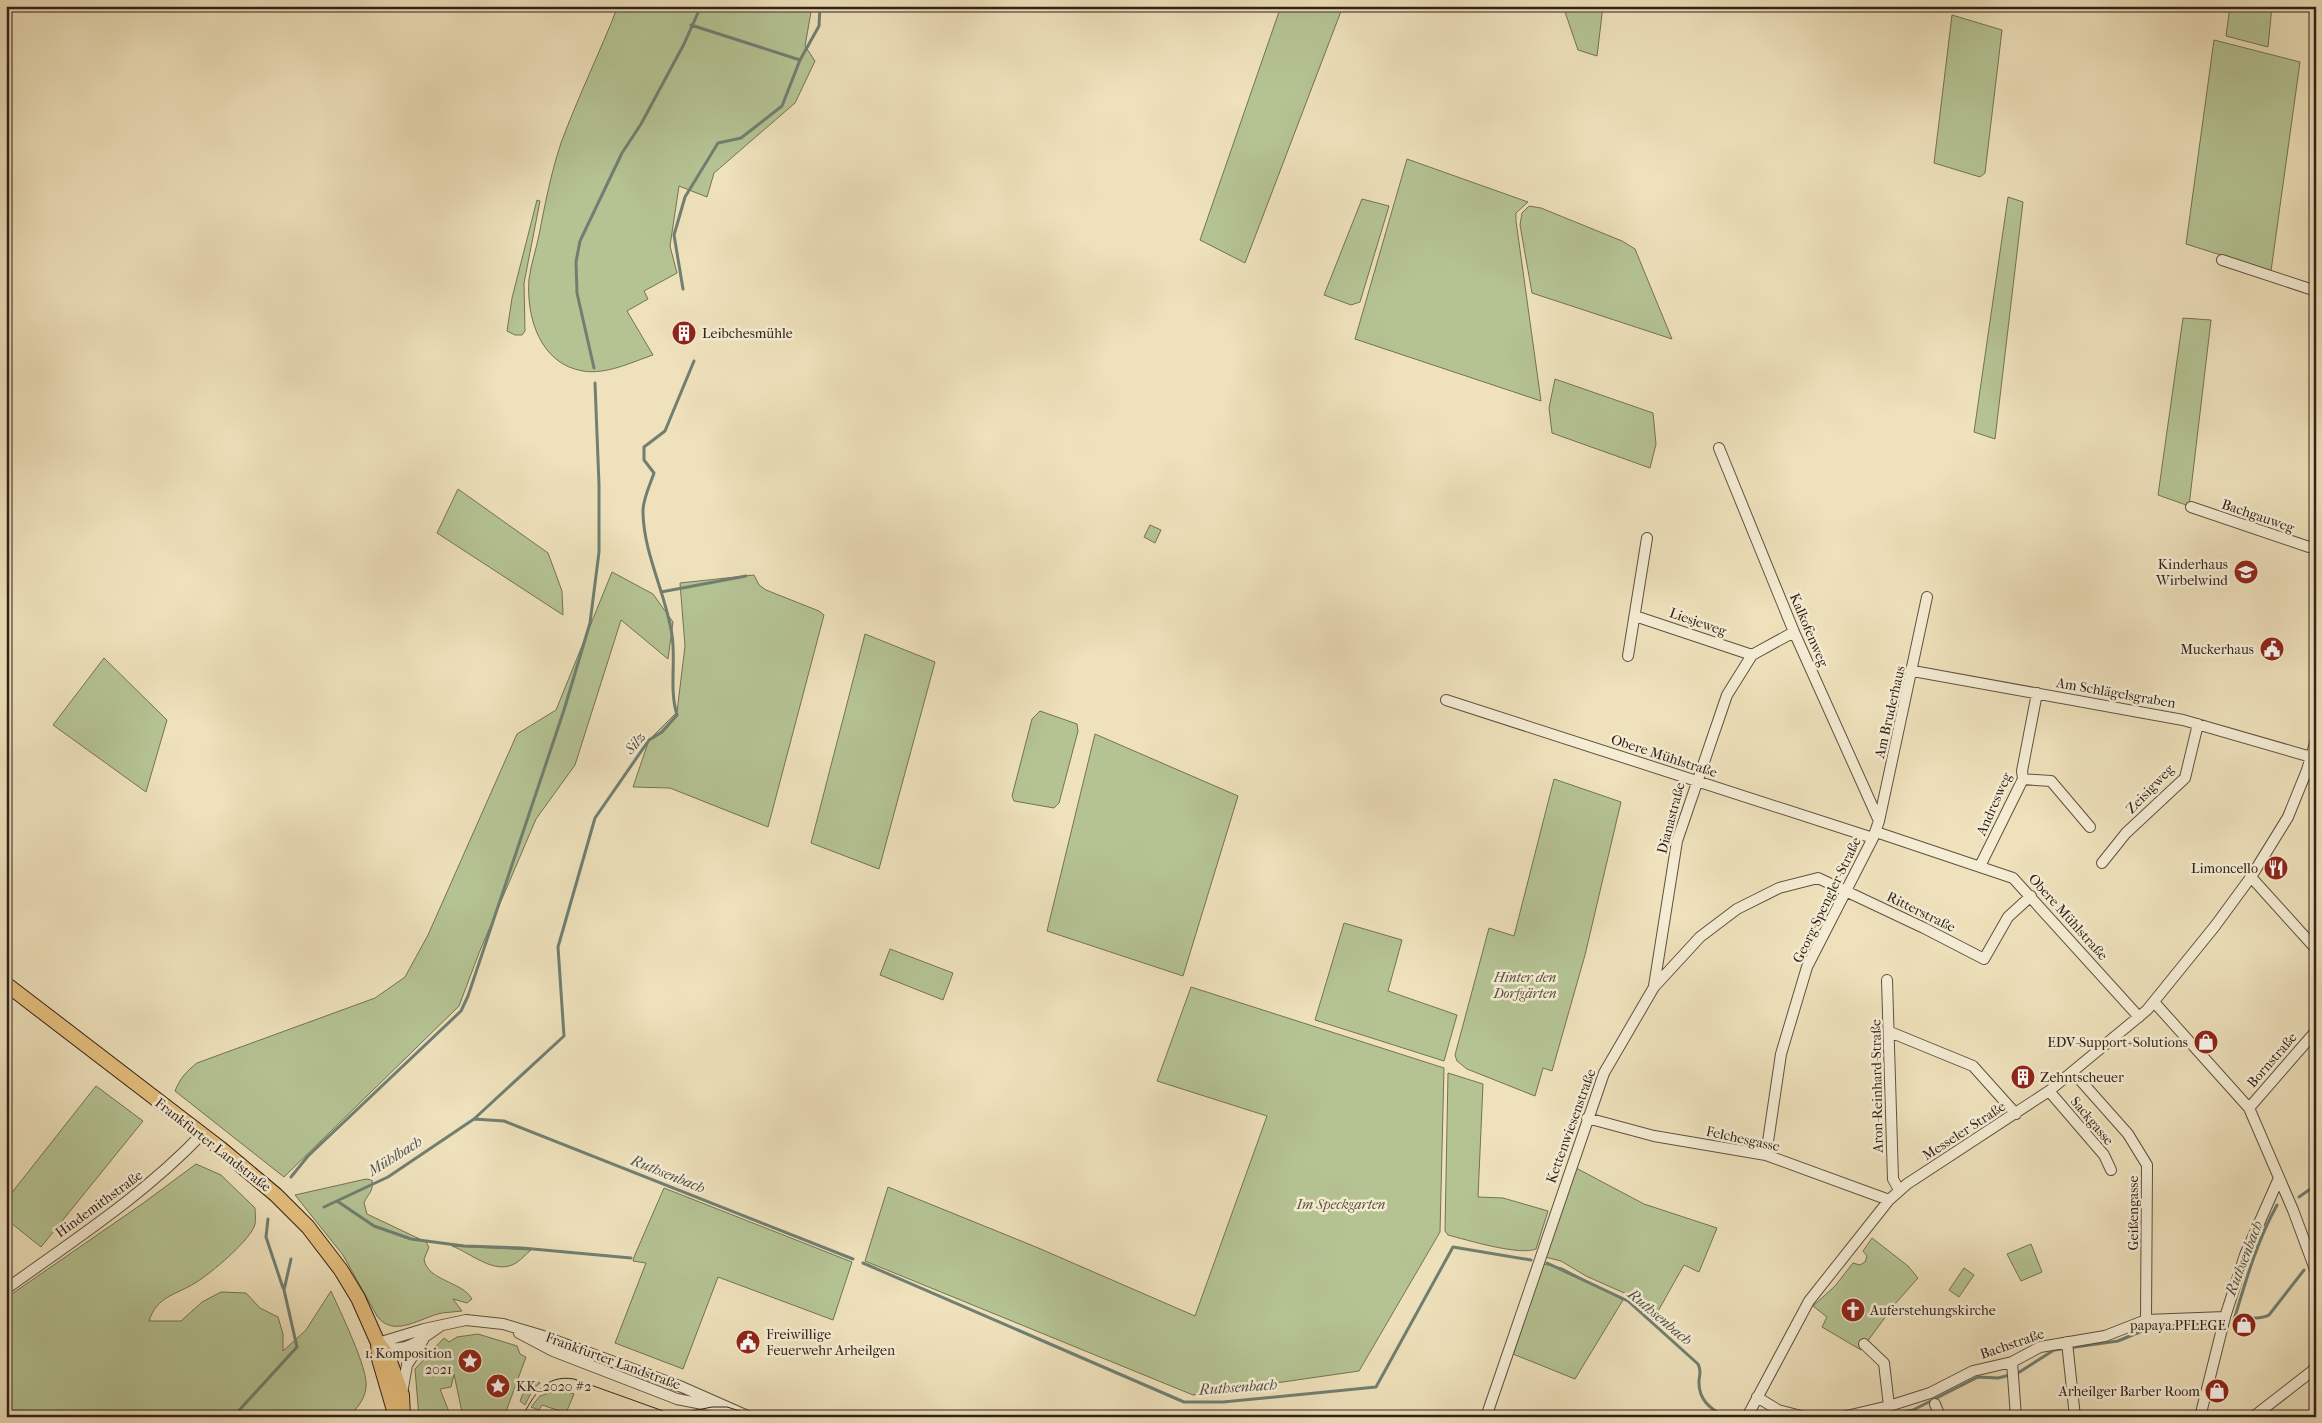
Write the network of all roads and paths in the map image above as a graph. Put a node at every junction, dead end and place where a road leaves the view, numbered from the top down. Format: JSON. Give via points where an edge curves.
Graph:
{"nodes":[{"id":1,"x":2222,"y":260,"type":"dead end"},
{"id":2,"x":2316,"y":291,"type":"edge"},
{"id":3,"x":1719,"y":448,"type":"dead end"},
{"id":4,"x":2191,"y":508,"type":"dead end"},
{"id":5,"x":1647,"y":538,"type":"dead end"},
{"id":6,"x":2316,"y":544,"type":"edge"},
{"id":7,"x":1927,"y":597,"type":"dead end"},
{"id":8,"x":1635,"y":616,"type":"junction"},
{"id":9,"x":1794,"y":632,"type":"junction"},
{"id":10,"x":1752,"y":655,"type":"junction"},
{"id":11,"x":1628,"y":656,"type":"dead end"},
{"id":12,"x":1913,"y":671,"type":"junction"},
{"id":13,"x":2037,"y":693,"type":"junction"},
{"id":14,"x":1446,"y":700,"type":"dead end"},
{"id":15,"x":2198,"y":724,"type":"junction"},
{"id":16,"x":2316,"y":740,"type":"edge"},
{"id":17,"x":2313,"y":755,"type":"edge"},
{"id":18,"x":2307,"y":770,"type":"junction"},
{"id":19,"x":2316,"y":777,"type":"edge"},
{"id":20,"x":2023,"y":779,"type":"junction"},
{"id":21,"x":1696,"y":780,"type":"junction"},
{"id":22,"x":1879,"y":821,"type":"junction"},
{"id":23,"x":2090,"y":827,"type":"dead end"},
{"id":24,"x":1874,"y":835,"type":"junction"},
{"id":25,"x":2102,"y":863,"type":"dead end"},
{"id":26,"x":1980,"y":866,"type":"junction"},
{"id":27,"x":2251,"y":877,"type":"junction"},
{"id":28,"x":1845,"y":892,"type":"junction"},
{"id":29,"x":2031,"y":896,"type":"junction"},
{"id":30,"x":2316,"y":949,"type":"edge"},
{"id":31,"x":1887,"y":980,"type":"dead end"},
{"id":32,"x":6,"y":984,"type":"edge"},
{"id":33,"x":1654,"y":987,"type":"junction"},
{"id":34,"x":2154,"y":1002,"type":"junction"},
{"id":35,"x":2139,"y":1017,"type":"junction"},
{"id":36,"x":2316,"y":1031,"type":"edge"},
{"id":37,"x":1890,"y":1032,"type":"junction"},
{"id":38,"x":2073,"y":1072,"type":"junction"},
{"id":39,"x":2049,"y":1091,"type":"junction"},
{"id":40,"x":2249,"y":1108,"type":"junction"},
{"id":41,"x":2016,"y":1114,"type":"junction"},
{"id":42,"x":1587,"y":1118,"type":"junction"},
{"id":43,"x":202,"y":1134,"type":"junction"},
{"id":44,"x":1766,"y":1155,"type":"junction"},
{"id":45,"x":2111,"y":1170,"type":"dead end"},
{"id":46,"x":2279,"y":1178,"type":"junction"},
{"id":47,"x":1899,"y":1190,"type":"junction"},
{"id":48,"x":1889,"y":1200,"type":"junction"},
{"id":49,"x":2316,"y":1272,"type":"edge"},
{"id":50,"x":6,"y":1289,"type":"edge"},
{"id":51,"x":2225,"y":1317,"type":"junction"},
{"id":52,"x":2146,"y":1320,"type":"junction"},
{"id":53,"x":444,"y":1324,"type":"junction"},
{"id":54,"x":425,"y":1337,"type":"junction"},
{"id":55,"x":378,"y":1342,"type":"junction"},
{"id":56,"x":1864,"y":1344,"type":"dead end"},
{"id":57,"x":2067,"y":1347,"type":"junction"},
{"id":58,"x":2012,"y":1362,"type":"junction"},
{"id":59,"x":2316,"y":1368,"type":"edge"},
{"id":60,"x":402,"y":1395,"type":"junction"},
{"id":61,"x":1757,"y":1397,"type":"junction"},
{"id":62,"x":1935,"y":1404,"type":"dead end"},
{"id":63,"x":1889,"y":1406,"type":"junction"},
{"id":64,"x":396,"y":1417,"type":"edge"},
{"id":65,"x":403,"y":1417,"type":"edge"},
{"id":66,"x":750,"y":1417,"type":"edge"},
{"id":67,"x":1486,"y":1417,"type":"edge"},
{"id":68,"x":1747,"y":1417,"type":"edge"},
{"id":69,"x":1805,"y":1417,"type":"edge"},
{"id":70,"x":1842,"y":1417,"type":"edge"},
{"id":71,"x":1940,"y":1417,"type":"edge"},
{"id":72,"x":2016,"y":1417,"type":"edge"},
{"id":73,"x":2075,"y":1417,"type":"edge"},
{"id":74,"x":2200,"y":1417,"type":"edge"},
{"id":75,"x":2253,"y":1417,"type":"edge"}],
"edges":[{"from":1,"to":2,"type":"street"},
{"from":3,"to":9,"type":"street","name":"Kalkofenweg"},
{"from":4,"to":6,"type":"street","name":"Bachgauweg","via":[[2309,547]]},
{"from":5,"to":8,"type":"street"},
{"from":7,"to":12,"type":"street","name":"Am Bruderhaus"},
{"from":8,"to":10,"type":"street","name":"Liesjeweg"},
{"from":8,"to":11,"type":"street"},
{"from":9,"to":10,"type":"street","name":"Dianastraße"},
{"from":9,"to":22,"type":"street","name":"Kalkofenweg"},
{"from":10,"to":21,"type":"street","name":"Dianastraße","via":[[1727,695]]},
{"from":12,"to":13,"type":"street","name":"Am Schlägelsgraben"},
{"from":12,"to":22,"type":"street","name":"Am Bruderhaus"},
{"from":13,"to":15,"type":"street","name":"Am Schlägelsgraben"},
{"from":13,"to":20,"type":"street","name":"Andresweg"},
{"from":14,"to":21,"type":"street","name":"Obere Mühlstraße"},
{"from":15,"to":17,"type":"street","name":"Am Schlägelsgraben"},
{"from":15,"to":25,"type":"street","name":"Zeisigweg","via":[[2185,778],[2126,833]]},
{"from":16,"to":17,"type":"street","name":"Messeler Straße"},
{"from":17,"to":18,"type":"street","name":"Messeler Straße"},
{"from":18,"to":19,"type":"street"},
{"from":18,"to":27,"type":"street","name":"Messeler Straße","via":[[2288,817]]},
{"from":20,"to":23,"type":"street","via":[[2051,781]]},
{"from":20,"to":26,"type":"street","name":"Andresweg"},
{"from":21,"to":24,"type":"street","name":"Obere Mühlstraße"},
{"from":21,"to":33,"type":"street","name":"Dianastraße","via":[[1677,841]]},
{"from":22,"to":24,"type":"street","name":"Am Bruderhaus"},
{"from":24,"to":26,"type":"street","name":"Obere Mühlstraße"},
{"from":24,"to":28,"type":"street","name":"Georg-Spengler-Straße"},
{"from":26,"to":29,"type":"street","name":"Obere Mühlstraße","via":[[2013,878]]},
{"from":27,"to":30,"type":"street"},
{"from":27,"to":34,"type":"street","name":"Messeler Straße"},
{"from":28,"to":29,"type":"street","name":"Ritterstraße","via":[[1984,959],[2008,917]]},
{"from":28,"to":33,"type":"street","name":"Kettenwiesenstraße","via":[[1818,878],[1779,888],[1736,909],[1700,937]]},
{"from":28,"to":44,"type":"street","name":"Georg-Spengler-Straße","via":[[1811,956],[1798,994],[1781,1054]]},
{"from":29,"to":35,"type":"street","name":"Obere Mühlstraße"},
{"from":31,"to":37,"type":"street","name":"Aron-Reinhard-Straße"},
{"from":32,"to":43,"type":"main road","name":"Frankfurter Landstraße"},
{"from":33,"to":42,"type":"street","name":"Kettenwiesenstraße","via":[[1604,1073]]},
{"from":34,"to":35,"type":"street","name":"Messeler Straße"},
{"from":34,"to":40,"type":"street"},
{"from":35,"to":38,"type":"street","name":"Messeler Straße"},
{"from":36,"to":40,"type":"street","name":"Bornstraße"},
{"from":37,"to":41,"type":"street","via":[[1973,1066]]},
{"from":37,"to":47,"type":"street","name":"Aron-Reinhard-Straße","via":[[1893,1179]]},
{"from":38,"to":39,"type":"street","name":"Messeler Straße"},
{"from":38,"to":52,"type":"street","name":"Geißengasse","via":[[2128,1134],[2147,1165]]},
{"from":39,"to":41,"type":"street","name":"Messeler Straße"},
{"from":39,"to":45,"type":"street","name":"Sackgasse","via":[[2104,1155]]},
{"from":40,"to":46,"type":"street"},
{"from":41,"to":47,"type":"street","name":"Messeler Straße"},
{"from":42,"to":44,"type":"street","name":"Felchesgasse","via":[[1654,1136]]},
{"from":42,"to":67,"type":"street","name":"Kettenwiesenstraße"},
{"from":43,"to":50,"type":"street","name":"Hindemithstraße","via":[[138,1194]]},
{"from":43,"to":55,"type":"main road","name":"Frankfurter Landstraße","via":[[276,1195],[323,1243],[358,1298]]},
{"from":44,"to":48,"type":"street","name":"Felchesgasse"},
{"from":46,"to":49,"type":"street"},
{"from":46,"to":51,"type":"street","via":[[2251,1237]]},
{"from":47,"to":48,"type":"street","name":"Messeler Straße"},
{"from":48,"to":61,"type":"street","name":"Messeler Straße","via":[[1809,1302]]},
{"from":51,"to":52,"type":"street","name":"Bachstraße"},
{"from":51,"to":74,"type":"street"},
{"from":52,"to":57,"type":"street","name":"Bachstraße"},
{"from":53,"to":54,"type":"street","name":"Frankfurter Landstraße"},
{"from":53,"to":55,"type":"street","name":"Frankfurter Landstraße"},
{"from":53,"to":66,"type":"street","name":"Frankfurter Landstraße","via":[[488,1321],[553,1351],[677,1399],[734,1410]]},
{"from":54,"to":55,"type":"street","name":"Frankfurter Landstraße","via":[[401,1349],[386,1348]]},
{"from":54,"to":60,"type":"street","name":"Frankfurter Landstraße","via":[[407,1365]]},
{"from":55,"to":60,"type":"main road","via":[[388,1356]]},
{"from":55,"to":64,"type":"main road","via":[[379,1359]]},
{"from":56,"to":63,"type":"street","via":[[1884,1363]]},
{"from":57,"to":58,"type":"street","name":"Bachstraße","via":[[2040,1347]]},
{"from":57,"to":73,"type":"street"},
{"from":58,"to":63,"type":"street","name":"Bachstraße","via":[[1973,1371],[1930,1393]]},
{"from":58,"to":72,"type":"street"},
{"from":59,"to":75,"type":"street"},
{"from":60,"to":65,"type":"main road"},
{"from":61,"to":68,"type":"street","name":"Messeler Straße"},
{"from":61,"to":69,"type":"street","via":[[1778,1410]]},
{"from":62,"to":71,"type":"street"},
{"from":63,"to":70,"type":"street","name":"Bachstraße"}]}
